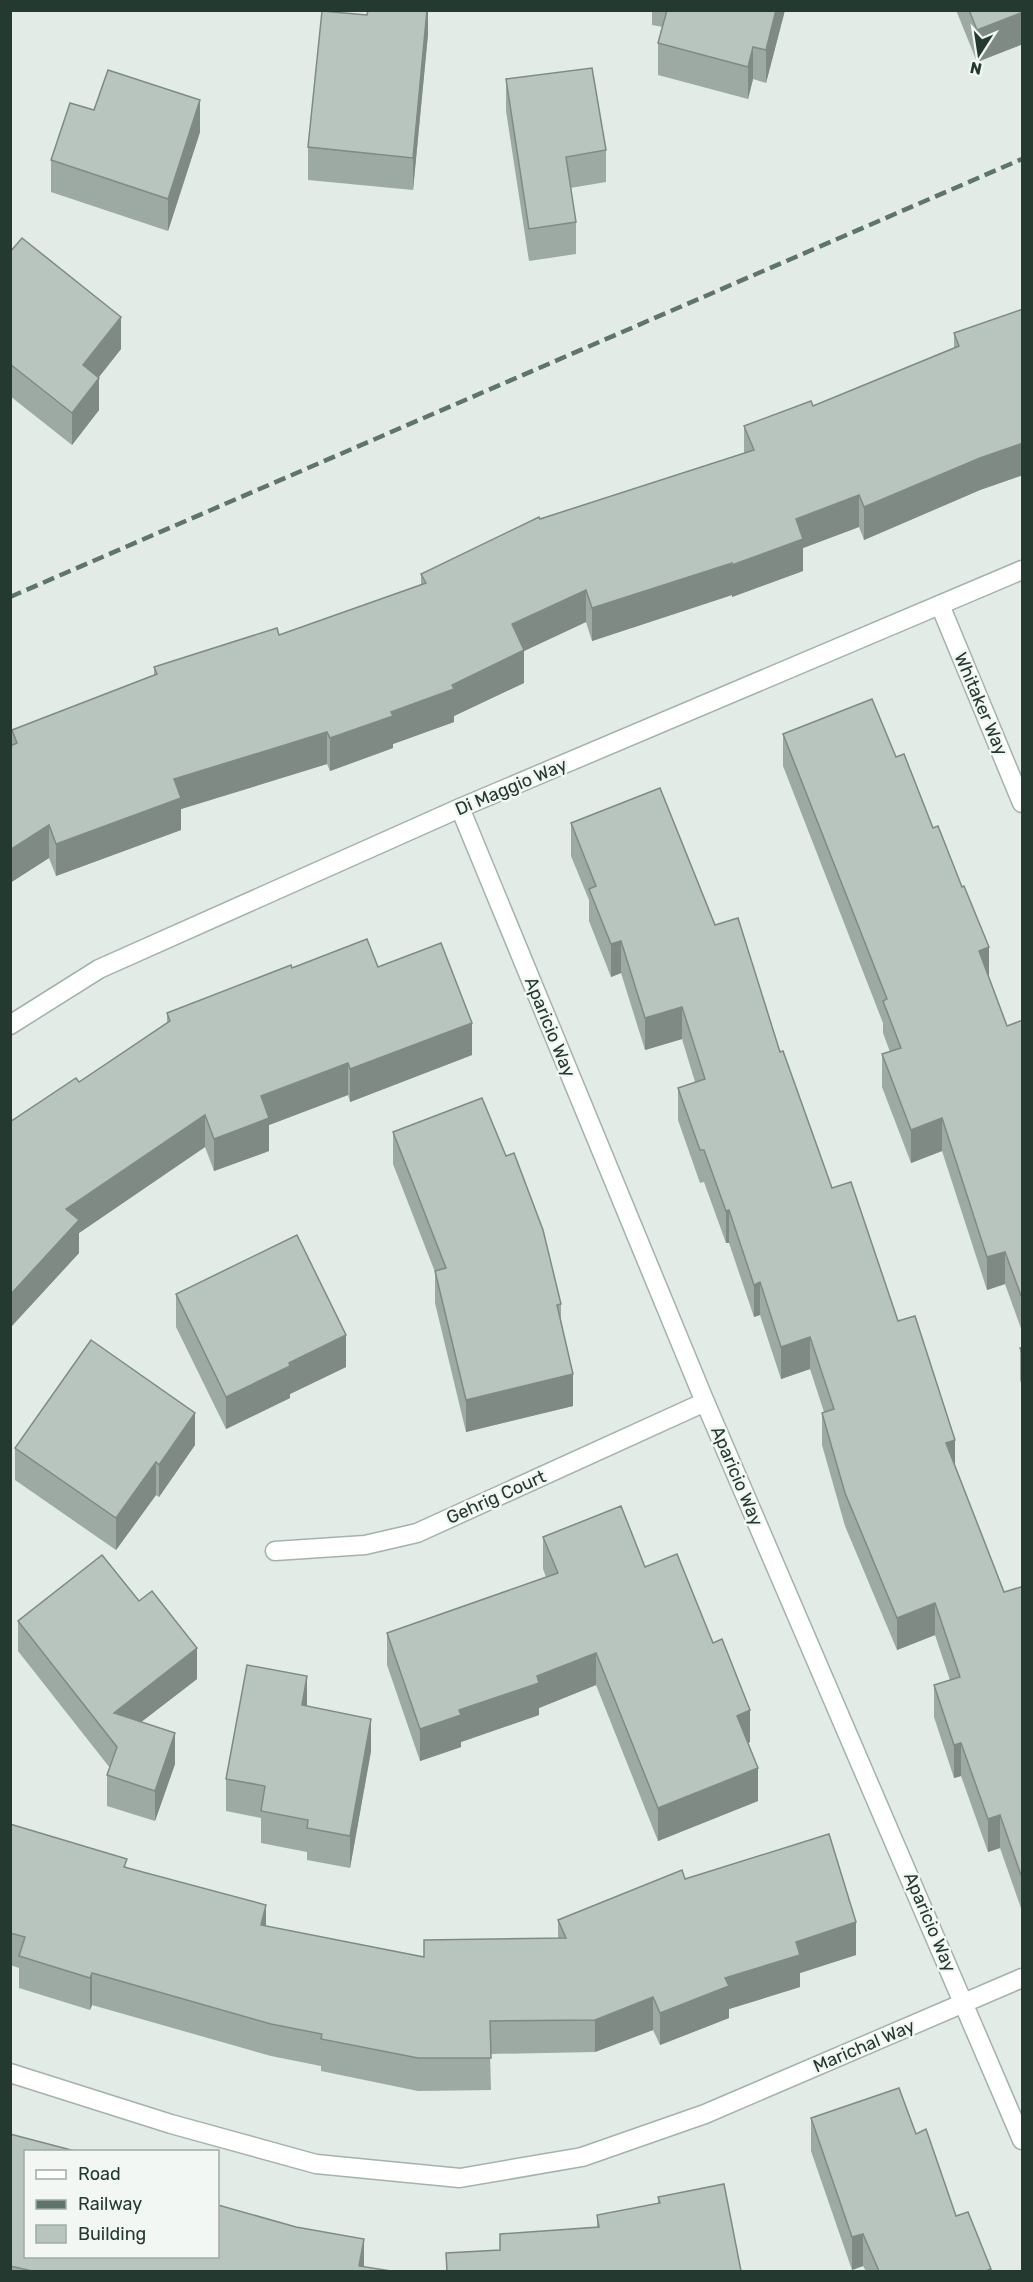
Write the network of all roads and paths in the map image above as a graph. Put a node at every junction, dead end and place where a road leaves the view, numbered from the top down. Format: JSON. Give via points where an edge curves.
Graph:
{"nodes":[{"id":1,"x":1023,"y":570,"type":"edge"},
{"id":2,"x":940,"y":605,"type":"junction"},
{"id":3,"x":1023,"y":803,"type":"edge"},
{"id":4,"x":460,"y":808,"type":"junction"},
{"id":5,"x":10,"y":1025,"type":"edge"},
{"id":6,"x":705,"y":1402,"type":"junction"},
{"id":7,"x":275,"y":1551,"type":"dead end"},
{"id":8,"x":1023,"y":1978,"type":"edge"},
{"id":9,"x":964,"y":2003,"type":"junction"},
{"id":10,"x":10,"y":2073,"type":"edge"},
{"id":11,"x":1023,"y":2140,"type":"edge"}],
"edges":[{"from":1,"to":2,"type":"street","name":"Di Maggio Way"},
{"from":2,"to":3,"type":"street","name":"Whitaker Way"},
{"from":2,"to":4,"type":"street","name":"Di Maggio Way"},
{"from":4,"to":5,"type":"street","name":"Di Maggio Way","via":[[99,969]]},
{"from":4,"to":6,"type":"street","name":"Aparicio Way"},
{"from":6,"to":7,"type":"street","name":"Gehrig Court","via":[[417,1533],[365,1545]]},
{"from":6,"to":9,"type":"street","name":"Aparicio Way"},
{"from":8,"to":9,"type":"street","name":"Marichal Way"},
{"from":9,"to":10,"type":"street","name":"Marichal Way","via":[[705,2114],[582,2157],[460,2178],[316,2164]]},
{"from":9,"to":11,"type":"street","name":"Aparicio Way"}]}
